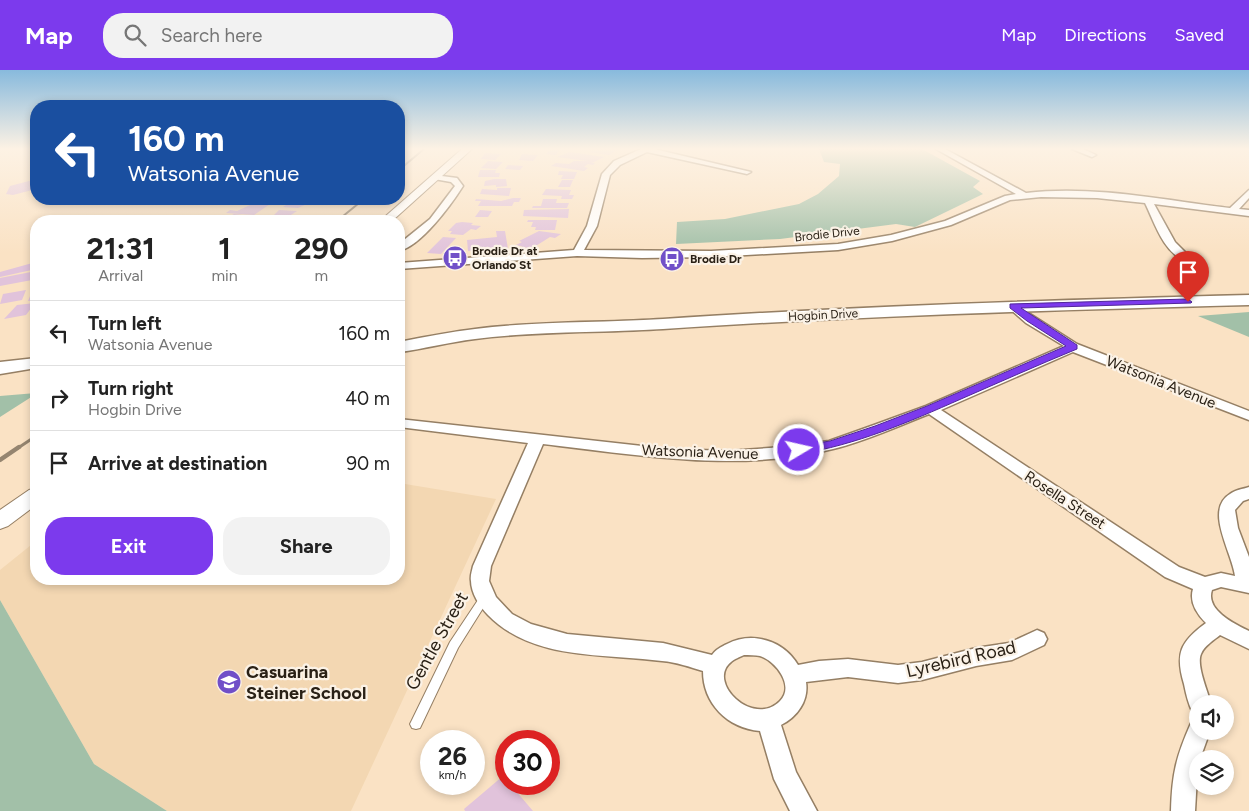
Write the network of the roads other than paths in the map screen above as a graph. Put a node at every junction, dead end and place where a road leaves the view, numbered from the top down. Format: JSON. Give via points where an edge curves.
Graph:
{"nodes":[{"id":1,"x":429,"y":184,"type":"edge"},
{"id":2,"x":457,"y":184,"type":"edge"},
{"id":3,"x":603,"y":184,"type":"edge"},
{"id":4,"x":1002,"y":184,"type":"edge"},
{"id":5,"x":1249,"y":193,"type":"edge"},
{"id":6,"x":1025,"y":196,"type":"junction"},
{"id":7,"x":1148,"y":201,"type":"junction"},
{"id":8,"x":405,"y":205,"type":"edge"},
{"id":9,"x":405,"y":205,"type":"edge"},
{"id":10,"x":1232,"y":211,"type":"junction"},
{"id":11,"x":1249,"y":213,"type":"edge"},
{"id":12,"x":393,"y":215,"type":"edge"},
{"id":13,"x":405,"y":243,"type":"edge"},
{"id":14,"x":577,"y":252,"type":"junction"},
{"id":15,"x":1185,"y":257,"type":"dead end"},
{"id":16,"x":405,"y":266,"type":"edge"},
{"id":17,"x":1249,"y":300,"type":"edge"},
{"id":18,"x":1013,"y":306,"type":"junction"},
{"id":19,"x":405,"y":346,"type":"edge"},
{"id":20,"x":1073,"y":347,"type":"junction"},
{"id":21,"x":30,"y":365,"type":"edge"},
{"id":22,"x":0,"y":368,"type":"edge"},
{"id":23,"x":931,"y":408,"type":"junction"},
{"id":24,"x":1249,"y":416,"type":"edge"},
{"id":25,"x":405,"y":424,"type":"edge"},
{"id":26,"x":538,"y":438,"type":"junction"},
{"id":27,"x":1249,"y":493,"type":"edge"},
{"id":28,"x":30,"y":501,"type":"edge"},
{"id":29,"x":0,"y":522,"type":"edge"},
{"id":30,"x":1204,"y":585,"type":"junction"},
{"id":31,"x":1247,"y":585,"type":"edge"},
{"id":32,"x":485,"y":597,"type":"junction"},
{"id":33,"x":1220,"y":624,"type":"junction"},
{"id":34,"x":1038,"y":639,"type":"dead end"},
{"id":35,"x":1249,"y":640,"type":"edge"},
{"id":36,"x":715,"y":665,"type":"junction"},
{"id":37,"x":794,"y":675,"type":"junction"},
{"id":38,"x":1197,"y":695,"type":"edge"},
{"id":39,"x":768,"y":720,"type":"junction"},
{"id":40,"x":416,"y":724,"type":"dead end"},
{"id":41,"x":1196,"y":740,"type":"edge"},
{"id":42,"x":805,"y":811,"type":"edge"},
{"id":43,"x":1183,"y":811,"type":"edge"}],
"edges":[{"from":1,"to":8,"type":"street"},
{"from":2,"to":13,"type":"street","via":[[459,186],[447,207]]},
{"from":3,"to":14,"type":"street","via":[[592,226]]},
{"from":4,"to":6,"type":"street"},
{"from":5,"to":10,"type":"street"},
{"from":6,"to":7,"type":"street","name":"Brodie Drive","via":[[1083,194]]},
{"from":6,"to":14,"type":"street","name":"Brodie Drive","via":[[999,201],[963,218],[931,228],[838,247],[711,254]]},
{"from":7,"to":10,"type":"street","name":"Brodie Drive"},
{"from":7,"to":15,"type":"street","via":[[1170,244]]},
{"from":9,"to":12,"type":"street"},
{"from":10,"to":11,"type":"street","name":"Brodie Drive"},
{"from":14,"to":16,"type":"street","name":"Brodie Drive"},
{"from":17,"to":18,"type":"main road","name":"Hogbin Drive"},
{"from":18,"to":19,"type":"main road","name":"Hogbin Drive","via":[[522,330],[474,334]]},
{"from":18,"to":20,"type":"street","name":"Watsonia Avenue"},
{"from":20,"to":23,"type":"street","name":"Watsonia Avenue"},
{"from":20,"to":24,"type":"street","name":"Watsonia Avenue"},
{"from":21,"to":22,"type":"main road"},
{"from":23,"to":26,"type":"street","name":"Watsonia Avenue","via":[[831,445],[783,452],[729,456],[669,454]]},
{"from":23,"to":30,"type":"street","name":"Rosella Street","via":[[1172,572]]},
{"from":25,"to":26,"type":"street","name":"Watsonia Avenue"},
{"from":26,"to":32,"type":"street","name":"Gentle Street","via":[[482,566],[480,582]]},
{"from":27,"to":31,"type":"street","via":[[1232,500],[1226,510],[1226,522],[1241,558]]},
{"from":28,"to":29,"type":"street"},
{"from":30,"to":31,"type":"street","via":[[1221,580]]},
{"from":30,"to":33,"type":"street","via":[[1200,592],[1201,602]]},
{"from":32,"to":36,"type":"street","via":[[496,612],[511,623],[552,639],[620,650],[657,650]]},
{"from":32,"to":40,"type":"lane","name":"Gentle Street","via":[[454,645]]},
{"from":33,"to":35,"type":"street"},
{"from":33,"to":38,"type":"street","via":[[1191,648],[1191,674]]},
{"from":34,"to":37,"type":"street","name":"Lyrebird Road","via":[[1012,651],[922,671],[898,674],[848,668]]},
{"from":36,"to":37,"type":"street","via":[[730,649],[754,646],[779,655]]},
{"from":36,"to":39,"type":"street","via":[[714,687],[729,709],[755,720]]},
{"from":37,"to":39,"type":"street","via":[[797,687],[790,708]]},
{"from":39,"to":42,"type":"street","via":[[782,772]]},
{"from":41,"to":43,"type":"street","via":[[1184,778]]}]}
